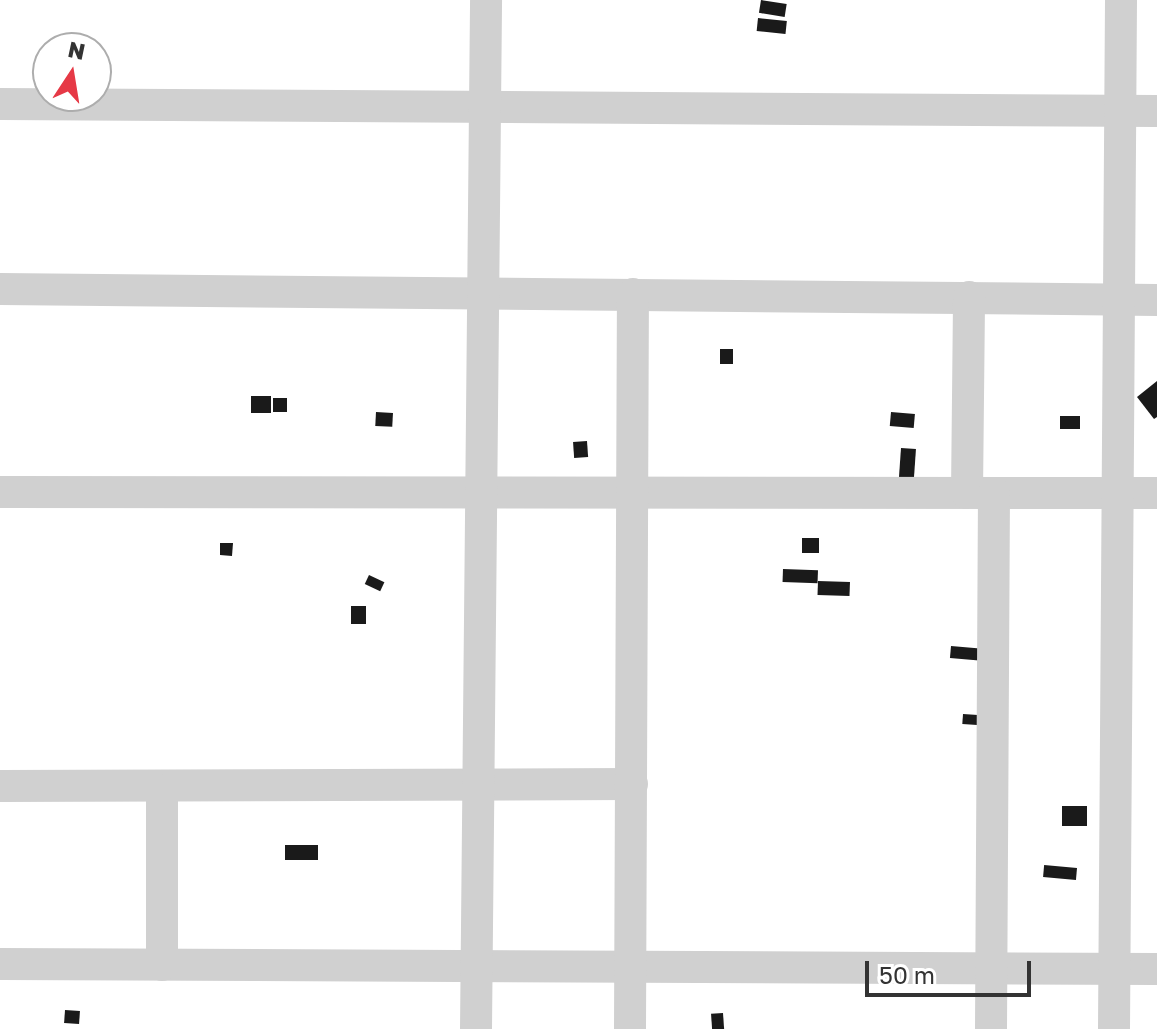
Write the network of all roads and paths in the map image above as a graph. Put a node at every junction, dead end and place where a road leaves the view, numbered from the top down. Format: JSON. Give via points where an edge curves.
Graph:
{"nodes":[{"id":1,"x":486,"y":0,"type":"edge"},
{"id":2,"x":1121,"y":0,"type":"edge"},
{"id":3,"x":0,"y":104,"type":"edge"},
{"id":4,"x":485,"y":107,"type":"junction"},
{"id":5,"x":1120,"y":111,"type":"junction"},
{"id":6,"x":1157,"y":111,"type":"edge"},
{"id":7,"x":0,"y":289,"type":"edge"},
{"id":8,"x":484,"y":293,"type":"junction"},
{"id":9,"x":633,"y":294,"type":"junction"},
{"id":10,"x":969,"y":297,"type":"junction"},
{"id":11,"x":1119,"y":299,"type":"junction"},
{"id":12,"x":1157,"y":300,"type":"edge"},
{"id":13,"x":0,"y":492,"type":"edge"},
{"id":14,"x":981,"y":493,"type":"junction"},
{"id":15,"x":1157,"y":493,"type":"edge"},
{"id":16,"x":1118,"y":494,"type":"junction"},
{"id":17,"x":481,"y":495,"type":"junction"},
{"id":18,"x":635,"y":495,"type":"junction"},
{"id":19,"x":632,"y":784,"type":"junction"},
{"id":20,"x":0,"y":786,"type":"edge"},
{"id":21,"x":479,"y":787,"type":"junction"},
{"id":22,"x":162,"y":790,"type":"junction"},
{"id":23,"x":0,"y":964,"type":"edge"},
{"id":24,"x":162,"y":965,"type":"junction"},
{"id":25,"x":477,"y":967,"type":"junction"},
{"id":26,"x":630,"y":969,"type":"junction"},
{"id":27,"x":1115,"y":969,"type":"junction"},
{"id":28,"x":1157,"y":969,"type":"edge"},
{"id":29,"x":992,"y":970,"type":"junction"},
{"id":30,"x":476,"y":1029,"type":"edge"},
{"id":31,"x":630,"y":1029,"type":"edge"},
{"id":32,"x":991,"y":1029,"type":"edge"},
{"id":33,"x":1114,"y":1029,"type":"edge"}],
"edges":[{"from":1,"to":4,"type":"street"},
{"from":2,"to":5,"type":"street"},
{"from":3,"to":4,"type":"street"},
{"from":4,"to":5,"type":"street"},
{"from":4,"to":8,"type":"street"},
{"from":5,"to":6,"type":"street"},
{"from":5,"to":11,"type":"street"},
{"from":7,"to":8,"type":"street"},
{"from":8,"to":9,"type":"street"},
{"from":8,"to":17,"type":"street"},
{"from":9,"to":10,"type":"street"},
{"from":9,"to":18,"type":"street"},
{"from":10,"to":11,"type":"street"},
{"from":10,"to":14,"type":"street"},
{"from":11,"to":12,"type":"street"},
{"from":11,"to":16,"type":"street"},
{"from":13,"to":17,"type":"street"},
{"from":14,"to":16,"type":"street"},
{"from":14,"to":18,"type":"street"},
{"from":14,"to":29,"type":"street"},
{"from":15,"to":16,"type":"street"},
{"from":16,"to":27,"type":"street"},
{"from":17,"to":18,"type":"street"},
{"from":17,"to":21,"type":"street"},
{"from":18,"to":19,"type":"street"},
{"from":19,"to":21,"type":"street"},
{"from":19,"to":26,"type":"street"},
{"from":20,"to":22,"type":"street"},
{"from":21,"to":22,"type":"street"},
{"from":21,"to":25,"type":"street"},
{"from":22,"to":24,"type":"street"},
{"from":23,"to":24,"type":"street"},
{"from":24,"to":25,"type":"street"},
{"from":25,"to":26,"type":"street"},
{"from":25,"to":30,"type":"street"},
{"from":26,"to":29,"type":"street"},
{"from":26,"to":31,"type":"street"},
{"from":27,"to":28,"type":"street"},
{"from":27,"to":29,"type":"street"},
{"from":27,"to":33,"type":"street"},
{"from":29,"to":32,"type":"street"}]}
